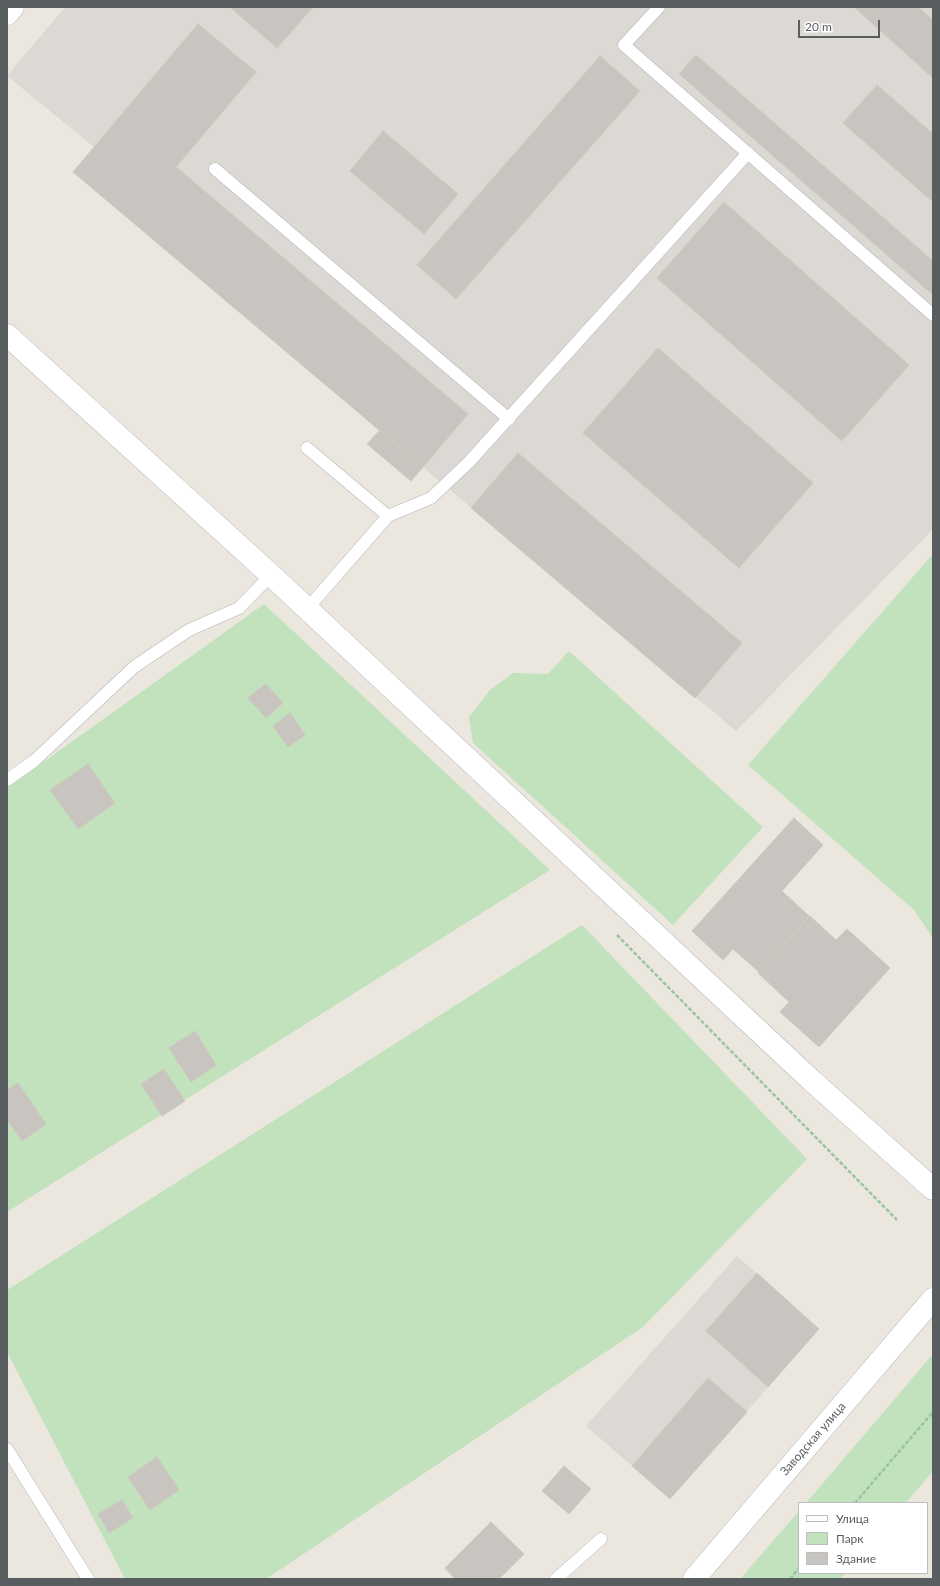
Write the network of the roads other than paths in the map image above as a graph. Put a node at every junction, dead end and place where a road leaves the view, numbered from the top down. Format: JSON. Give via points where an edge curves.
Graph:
{"nodes":[{"id":1,"x":13,"y":7,"type":"edge"},
{"id":2,"x":659,"y":7,"type":"edge"},
{"id":3,"x":7,"y":14,"type":"edge"},
{"id":4,"x":748,"y":153,"type":"junction"},
{"id":5,"x":215,"y":169,"type":"dead end"},
{"id":6,"x":933,"y":315,"type":"edge"},
{"id":7,"x":7,"y":335,"type":"edge"},
{"id":8,"x":509,"y":419,"type":"junction"},
{"id":9,"x":307,"y":448,"type":"dead end"},
{"id":10,"x":388,"y":516,"type":"junction"},
{"id":11,"x":271,"y":575,"type":"junction"},
{"id":12,"x":307,"y":609,"type":"junction"},
{"id":13,"x":7,"y":780,"type":"edge"},
{"id":14,"x":933,"y":1189,"type":"edge"},
{"id":15,"x":933,"y":1300,"type":"edge"},
{"id":16,"x":7,"y":1449,"type":"edge"},
{"id":17,"x":601,"y":1539,"type":"dead end"},
{"id":18,"x":88,"y":1579,"type":"edge"},
{"id":19,"x":556,"y":1579,"type":"edge"},
{"id":20,"x":694,"y":1579,"type":"edge"}],
"edges":[{"from":1,"to":3,"type":"street"},
{"from":2,"to":4,"type":"lane","via":[[624,45]]},
{"from":4,"to":6,"type":"lane"},
{"from":4,"to":8,"type":"lane"},
{"from":5,"to":8,"type":"lane"},
{"from":7,"to":11,"type":"street"},
{"from":8,"to":10,"type":"lane","via":[[432,498]]},
{"from":9,"to":10,"type":"lane"},
{"from":10,"to":12,"type":"lane"},
{"from":11,"to":12,"type":"street"},
{"from":11,"to":13,"type":"lane","via":[[239,608],[189,630],[134,667],[34,761]]},
{"from":12,"to":14,"type":"street","via":[[810,1079]]},
{"from":15,"to":20,"type":"street","name":"Заводская улица"},
{"from":16,"to":18,"type":"lane"},
{"from":17,"to":19,"type":"lane"}]}
